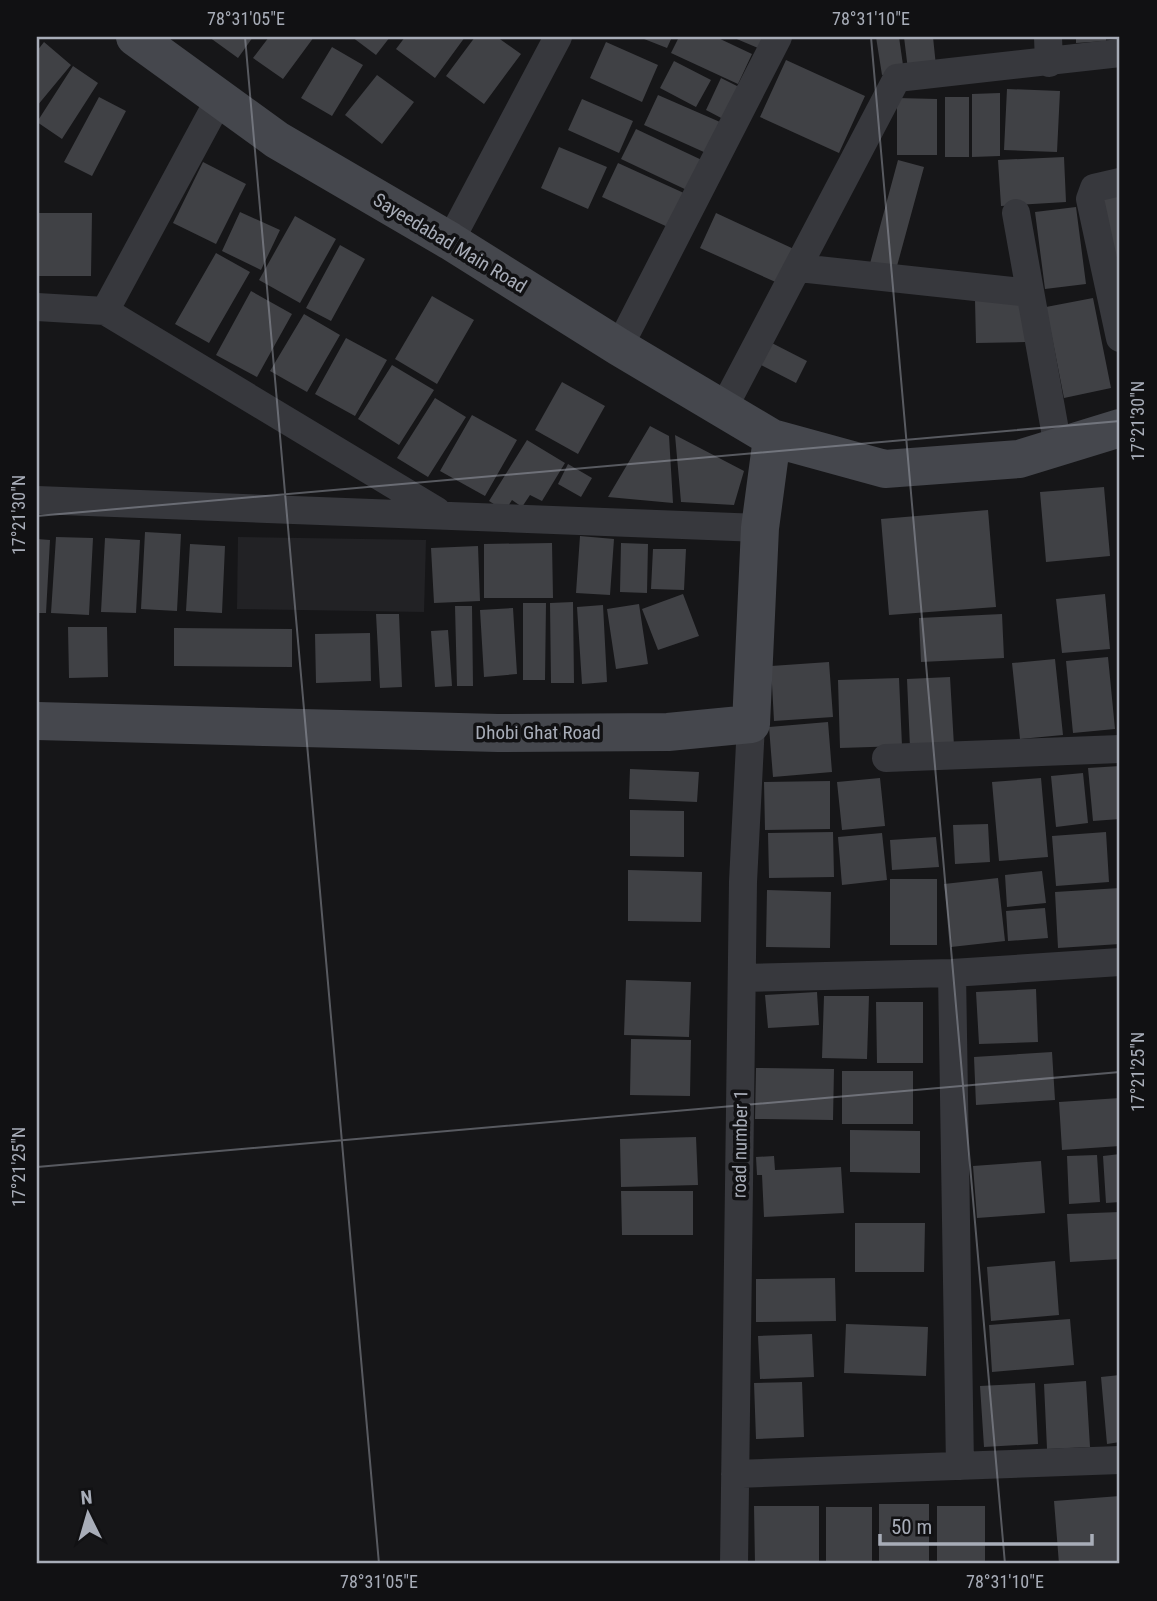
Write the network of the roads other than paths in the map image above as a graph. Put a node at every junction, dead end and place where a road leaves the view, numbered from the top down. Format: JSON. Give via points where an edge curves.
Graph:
{"nodes":[{"id":1,"x":135,"y":37,"type":"edge"},
{"id":2,"x":558,"y":37,"type":"edge"},
{"id":3,"x":778,"y":37,"type":"edge"},
{"id":4,"x":1049,"y":50,"type":"edge"},
{"id":5,"x":1120,"y":52,"type":"edge"},
{"id":6,"x":220,"y":98,"type":"junction"},
{"id":7,"x":1120,"y":182,"type":"edge"},
{"id":8,"x":1016,"y":213,"type":"dead end"},
{"id":9,"x":450,"y":241,"type":"junction"},
{"id":10,"x":799,"y":268,"type":"junction"},
{"id":11,"x":1030,"y":293,"type":"junction"},
{"id":12,"x":37,"y":307,"type":"edge"},
{"id":13,"x":105,"y":311,"type":"junction"},
{"id":14,"x":1120,"y":338,"type":"edge"},
{"id":15,"x":619,"y":348,"type":"junction"},
{"id":16,"x":723,"y":409,"type":"junction"},
{"id":17,"x":1120,"y":428,"type":"edge"},
{"id":18,"x":772,"y":438,"type":"junction"},
{"id":19,"x":1058,"y":447,"type":"junction"},
{"id":20,"x":37,"y":500,"type":"edge"},
{"id":21,"x":440,"y":513,"type":"junction"},
{"id":22,"x":760,"y":528,"type":"junction"},
{"id":23,"x":37,"y":721,"type":"edge"},
{"id":24,"x":751,"y":724,"type":"junction"},
{"id":25,"x":1120,"y":749,"type":"edge"},
{"id":26,"x":886,"y":758,"type":"dead end"},
{"id":27,"x":1120,"y":962,"type":"edge"},
{"id":28,"x":952,"y":973,"type":"junction"},
{"id":29,"x":742,"y":978,"type":"junction"},
{"id":30,"x":1120,"y":1460,"type":"edge"},
{"id":31,"x":960,"y":1466,"type":"junction"},
{"id":32,"x":735,"y":1474,"type":"junction"},
{"id":33,"x":734,"y":1564,"type":"edge"}],
"edges":[{"from":1,"to":6,"type":"main road","name":"Sayeedabad Main Road"},
{"from":2,"to":9,"type":"street"},
{"from":3,"to":15,"type":"street"},
{"from":4,"to":5,"type":"street"},
{"from":4,"to":10,"type":"street","via":[[897,78]]},
{"from":6,"to":9,"type":"main road","name":"Sayeedabad Main Road","via":[[277,140]]},
{"from":6,"to":13,"type":"street"},
{"from":7,"to":14,"type":"street","via":[[1094,188],[1090,199]]},
{"from":8,"to":11,"type":"street"},
{"from":9,"to":15,"type":"main road","name":"Sayeedabad Main Road"},
{"from":10,"to":11,"type":"street"},
{"from":10,"to":16,"type":"street"},
{"from":11,"to":19,"type":"street"},
{"from":12,"to":13,"type":"street"},
{"from":13,"to":21,"type":"street"},
{"from":15,"to":16,"type":"main road","name":"Sayeedabad Main Road"},
{"from":16,"to":18,"type":"main road","name":"Sayeedabad Main Road"},
{"from":17,"to":19,"type":"main road","name":"Sayeedabad Main Road"},
{"from":18,"to":19,"type":"main road","name":"Sayeedabad Main Road","via":[[885,469],[1019,459]]},
{"from":18,"to":22,"type":"main road"},
{"from":20,"to":21,"type":"street"},
{"from":21,"to":22,"type":"street"},
{"from":22,"to":24,"type":"main road"},
{"from":23,"to":24,"type":"main road","name":"Dhobi Ghat Road","via":[[498,733],[668,733]]},
{"from":24,"to":29,"type":"street","name":"road number 1"},
{"from":25,"to":26,"type":"street"},
{"from":27,"to":28,"type":"street"},
{"from":28,"to":29,"type":"street"},
{"from":28,"to":31,"type":"street"},
{"from":29,"to":32,"type":"street","name":"road number 1"},
{"from":30,"to":31,"type":"street"},
{"from":31,"to":32,"type":"street"},
{"from":32,"to":33,"type":"street","name":"road number 1"}]}
